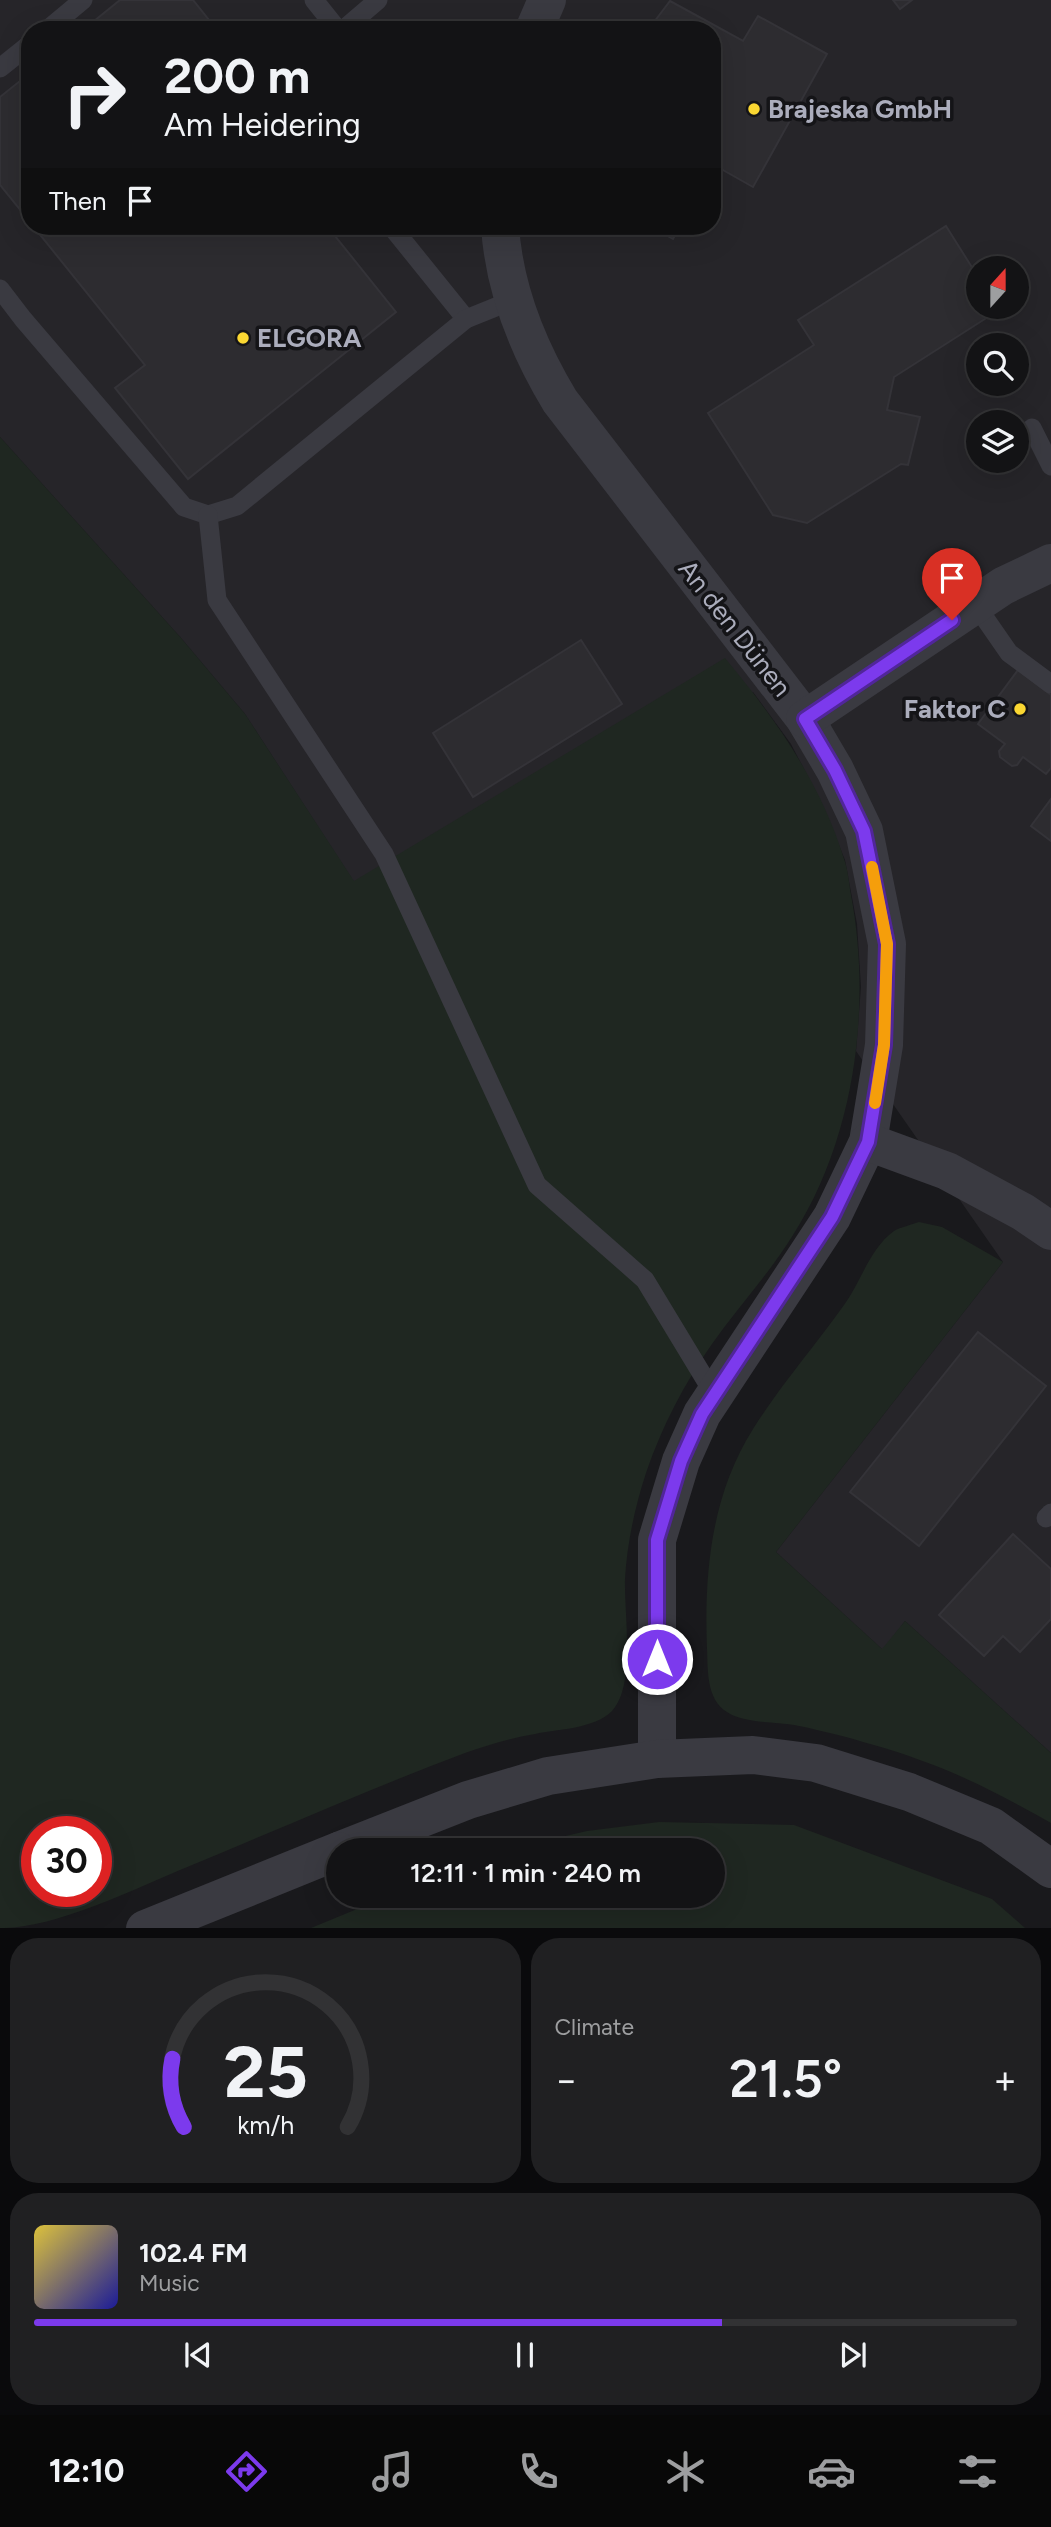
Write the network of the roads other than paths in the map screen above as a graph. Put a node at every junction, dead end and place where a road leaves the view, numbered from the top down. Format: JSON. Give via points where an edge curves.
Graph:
{"nodes":[{"id":1,"x":83,"y":0,"type":"edge"},
{"id":2,"x":314,"y":0,"type":"edge"},
{"id":3,"x":378,"y":0,"type":"edge"},
{"id":4,"x":547,"y":0,"type":"edge"},
{"id":5,"x":58,"y":21,"type":"edge"},
{"id":6,"x":332,"y":21,"type":"edge"},
{"id":7,"x":351,"y":21,"type":"edge"},
{"id":8,"x":538,"y":21,"type":"edge"},
{"id":9,"x":21,"y":51,"type":"edge"},
{"id":10,"x":0,"y":68,"type":"edge"},
{"id":11,"x":398,"y":235,"type":"edge"},
{"id":12,"x":502,"y":235,"type":"edge"},
{"id":13,"x":0,"y":289,"type":"edge"},
{"id":14,"x":513,"y":300,"type":"junction"},
{"id":15,"x":466,"y":319,"type":"junction"},
{"id":16,"x":1032,"y":428,"type":"dead end"},
{"id":17,"x":1051,"y":466,"type":"edge"},
{"id":18,"x":208,"y":515,"type":"junction"},
{"id":19,"x":1051,"y":563,"type":"edge"},
{"id":20,"x":975,"y":604,"type":"junction"},
{"id":21,"x":1051,"y":684,"type":"edge"},
{"id":22,"x":805,"y":719,"type":"junction"},
{"id":23,"x":868,"y":1142,"type":"junction"},
{"id":24,"x":1051,"y":1231,"type":"edge"},
{"id":25,"x":714,"y":1394,"type":"junction"},
{"id":26,"x":657,"y":1759,"type":"junction"},
{"id":27,"x":373,"y":1838,"type":"edge"},
{"id":28,"x":326,"y":1857,"type":"edge"},
{"id":29,"x":1051,"y":1869,"type":"edge"},
{"id":30,"x":145,"y":1928,"type":"edge"}],
"edges":[{"from":1,"to":5,"type":"lane"},
{"from":2,"to":6,"type":"lane"},
{"from":3,"to":7,"type":"lane"},
{"from":4,"to":8,"type":"street"},
{"from":9,"to":10,"type":"lane"},
{"from":11,"to":15,"type":"lane"},
{"from":12,"to":14,"type":"street","name":"An den Dünen"},
{"from":13,"to":18,"type":"lane","via":[[184,507]]},
{"from":14,"to":15,"type":"lane"},
{"from":14,"to":22,"type":"street","name":"An den Dünen","via":[[541,368],[561,401]]},
{"from":15,"to":18,"type":"lane","via":[[237,506]]},
{"from":16,"to":17,"type":"lane"},
{"from":18,"to":25,"type":"lane","via":[[217,600],[384,854],[537,1185],[645,1280]]},
{"from":19,"to":20,"type":"street"},
{"from":20,"to":21,"type":"lane","via":[[1009,653]]},
{"from":20,"to":22,"type":"street"},
{"from":22,"to":23,"type":"street","name":"An den Dünen","via":[[864,831],[887,944],[884,1045]]},
{"from":23,"to":24,"type":"street","via":[[947,1171]]},
{"from":23,"to":25,"type":"street","name":"An den Dünen","via":[[832,1217]]},
{"from":25,"to":26,"type":"street","name":"An den Dünen","via":[[681,1461],[657,1540]]},
{"from":26,"to":27,"type":"street","via":[[548,1776],[468,1800]]},
{"from":26,"to":29,"type":"street","via":[[753,1755],[816,1763],[860,1775],[991,1826]]},
{"from":28,"to":30,"type":"street"}]}
